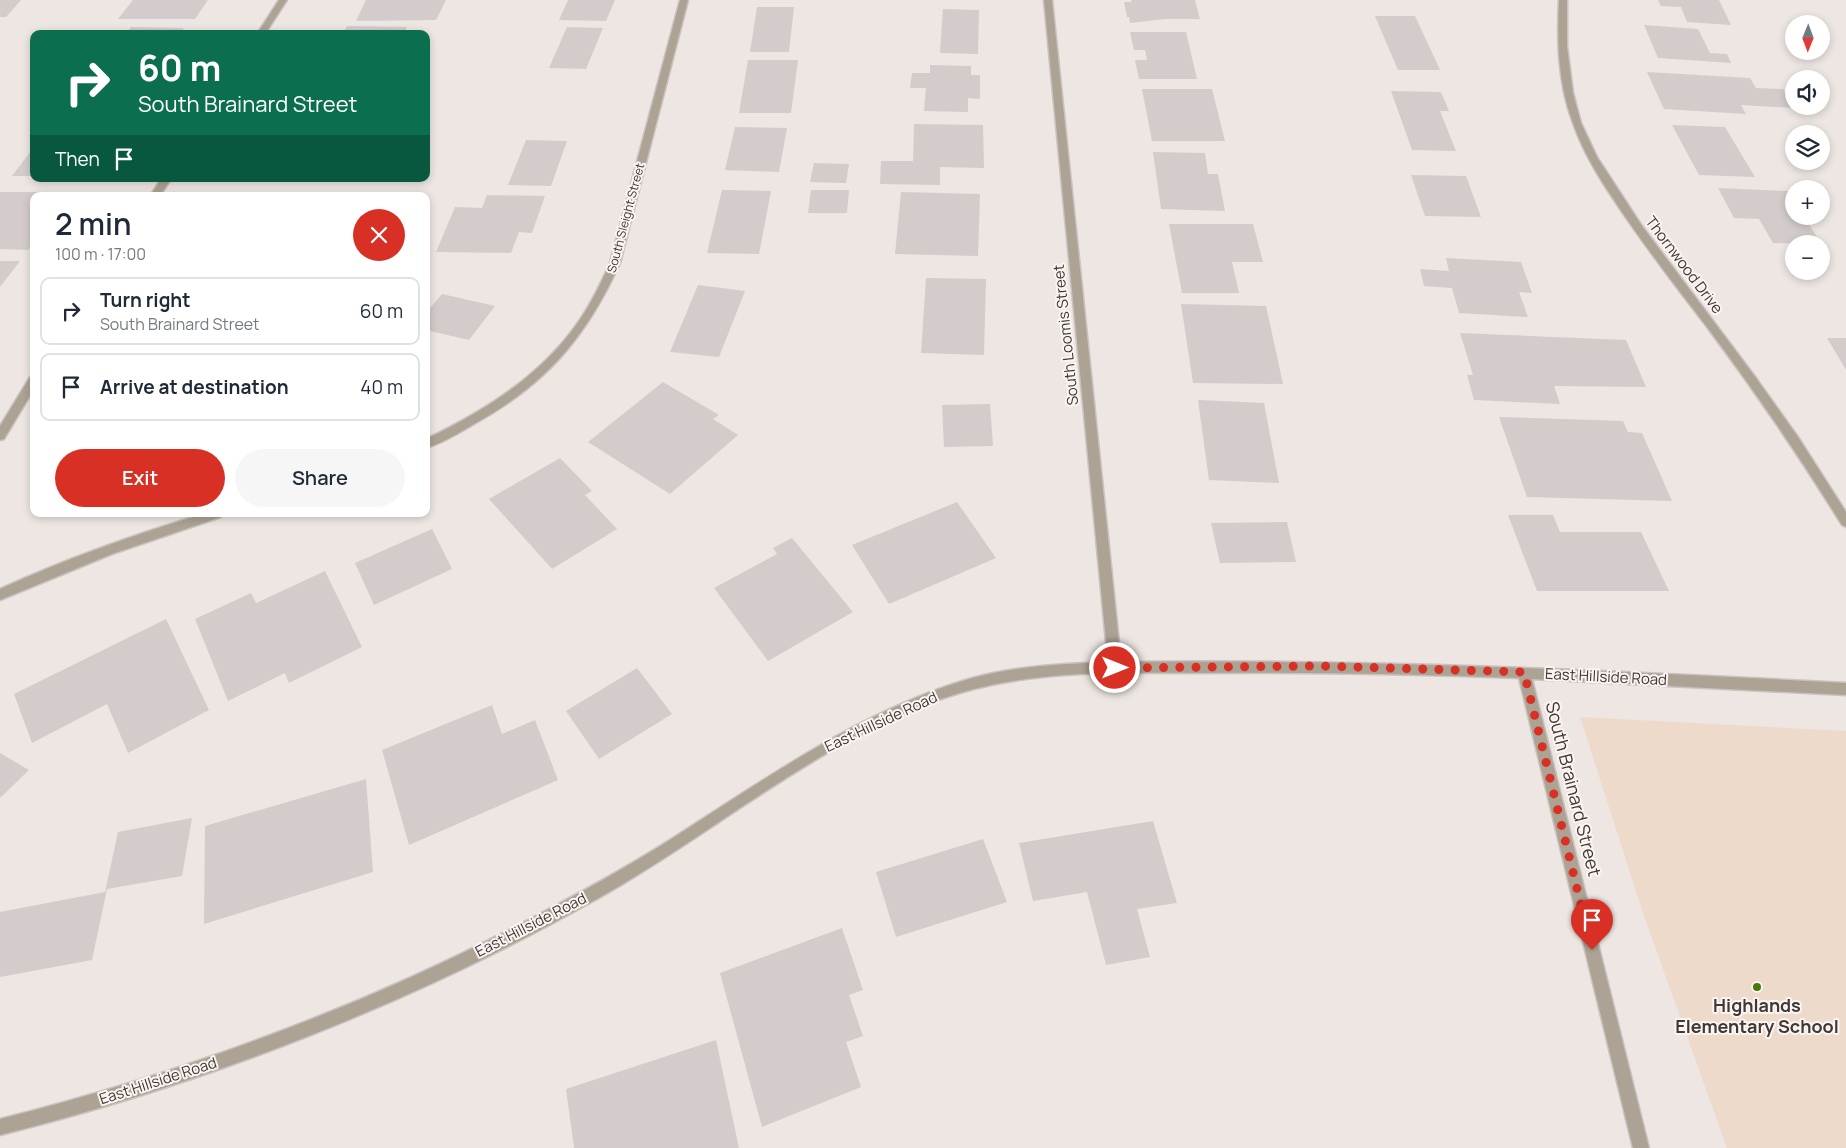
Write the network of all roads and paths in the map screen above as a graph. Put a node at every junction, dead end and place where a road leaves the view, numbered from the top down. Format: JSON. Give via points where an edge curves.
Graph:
{"nodes":[{"id":1,"x":283,"y":0,"type":"edge"},
{"id":2,"x":684,"y":0,"type":"edge"},
{"id":3,"x":1048,"y":0,"type":"edge"},
{"id":4,"x":1563,"y":0,"type":"edge"},
{"id":5,"x":264,"y":30,"type":"edge"},
{"id":6,"x":30,"y":386,"type":"edge"},
{"id":7,"x":0,"y":436,"type":"edge"},
{"id":8,"x":430,"y":442,"type":"edge"},
{"id":9,"x":207,"y":517,"type":"edge"},
{"id":10,"x":1846,"y":522,"type":"edge"},
{"id":11,"x":0,"y":595,"type":"edge"},
{"id":12,"x":1115,"y":668,"type":"junction"},
{"id":13,"x":1524,"y":672,"type":"junction"},
{"id":14,"x":1846,"y":689,"type":"edge"},
{"id":15,"x":0,"y":1127,"type":"edge"},
{"id":16,"x":1641,"y":1148,"type":"edge"}],
"edges":[{"from":1,"to":5,"type":"street"},
{"from":2,"to":8,"type":"street","name":"South Sleight Street","via":[[615,263],[586,320],[563,350],[511,397],[462,428]]},
{"from":3,"to":12,"type":"street","name":"South Loomis Street"},
{"from":4,"to":10,"type":"street","name":"Thornwood Drive","via":[[1562,34],[1568,88],[1577,123],[1593,159],[1654,253],[1738,360],[1796,442]]},
{"from":6,"to":7,"type":"street"},
{"from":9,"to":11,"type":"street","via":[[156,532]]},
{"from":12,"to":13,"type":"street","name":"East Hillside Road","via":[[1319,666]]},
{"from":12,"to":15,"type":"street","name":"East Hillside Road","via":[[1052,669],[1014,674],[941,694],[846,736],[643,865],[554,916],[378,1000],[177,1077]]},
{"from":13,"to":14,"type":"street","name":"East Hillside Road"},
{"from":13,"to":16,"type":"street","name":"South Brainard Street"}]}
